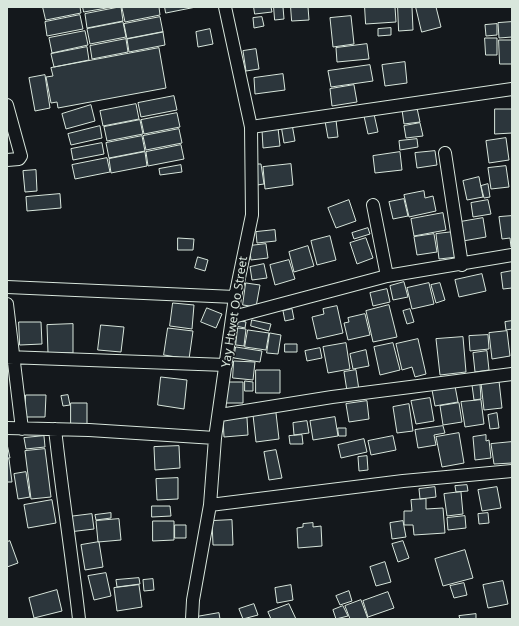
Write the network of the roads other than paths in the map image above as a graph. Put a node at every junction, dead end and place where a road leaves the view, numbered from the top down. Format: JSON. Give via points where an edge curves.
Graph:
{"nodes":[{"id":1,"x":225,"y":7,"type":"edge"},
{"id":2,"x":512,"y":89,"type":"edge"},
{"id":3,"x":7,"y":105,"type":"edge"},
{"id":4,"x":251,"y":127,"type":"junction"},
{"id":5,"x":445,"y":152,"type":"dead end"},
{"id":6,"x":7,"y":160,"type":"edge"},
{"id":7,"x":373,"y":205,"type":"dead end"},
{"id":8,"x":512,"y":255,"type":"edge"},
{"id":9,"x":462,"y":265,"type":"junction"},
{"id":10,"x":387,"y":276,"type":"junction"},
{"id":11,"x":7,"y":287,"type":"edge"},
{"id":12,"x":235,"y":298,"type":"junction"},
{"id":13,"x":7,"y":304,"type":"edge"},
{"id":14,"x":233,"y":317,"type":"junction"},
{"id":15,"x":10,"y":358,"type":"edge"},
{"id":16,"x":226,"y":365,"type":"junction"},
{"id":17,"x":512,"y":374,"type":"edge"},
{"id":18,"x":512,"y":378,"type":"edge"},
{"id":19,"x":220,"y":415,"type":"junction"},
{"id":20,"x":7,"y":428,"type":"edge"},
{"id":21,"x":22,"y":429,"type":"junction"},
{"id":22,"x":55,"y":429,"type":"junction"},
{"id":23,"x":215,"y":438,"type":"junction"},
{"id":24,"x":512,"y":471,"type":"edge"},
{"id":25,"x":210,"y":505,"type":"junction"},
{"id":26,"x":79,"y":619,"type":"edge"},
{"id":27,"x":192,"y":619,"type":"edge"}],
"edges":[{"from":1,"to":4,"type":"street","name":"Yay Htwet Oo Street"},
{"from":2,"to":4,"type":"street"},
{"from":3,"to":6,"type":"street","via":[[21,156],[18,159]]},
{"from":4,"to":12,"type":"street","name":"Yay Htwet Oo Street","via":[[252,215]]},
{"from":5,"to":9,"type":"street"},
{"from":7,"to":10,"type":"street"},
{"from":8,"to":9,"type":"street"},
{"from":9,"to":10,"type":"street"},
{"from":10,"to":14,"type":"street"},
{"from":11,"to":12,"type":"street"},
{"from":12,"to":14,"type":"street","name":"Yay Htwet Oo Street"},
{"from":13,"to":15,"type":"street"},
{"from":14,"to":16,"type":"street","name":"Yay Htwet Oo Street"},
{"from":15,"to":16,"type":"street"},
{"from":15,"to":21,"type":"street"},
{"from":16,"to":19,"type":"street","name":"Yay Htwet Oo Street"},
{"from":17,"to":18,"type":"street"},
{"from":17,"to":19,"type":"street","via":[[364,392]]},
{"from":19,"to":23,"type":"street","name":"Yay Htwet Oo Street"},
{"from":20,"to":21,"type":"street"},
{"from":21,"to":22,"type":"street"},
{"from":22,"to":23,"type":"street"},
{"from":22,"to":26,"type":"street"},
{"from":23,"to":25,"type":"street","name":"Yay Htwet Oo Street"},
{"from":24,"to":25,"type":"street","via":[[403,481]]},
{"from":25,"to":27,"type":"street","name":"Yay Htwet Oo Street"}]}
